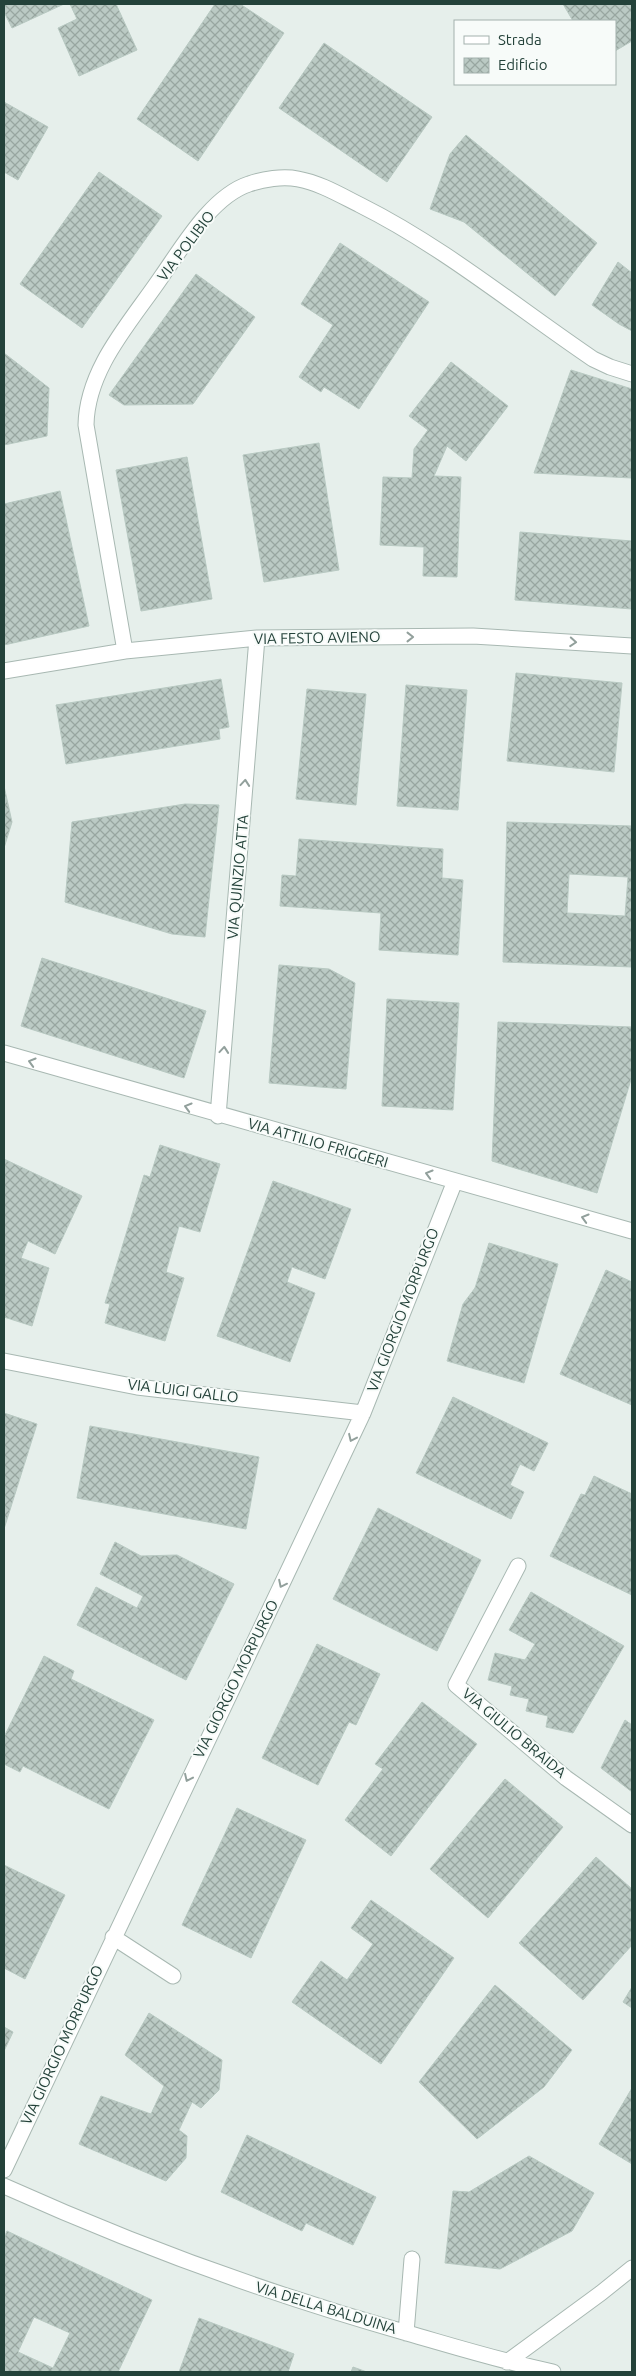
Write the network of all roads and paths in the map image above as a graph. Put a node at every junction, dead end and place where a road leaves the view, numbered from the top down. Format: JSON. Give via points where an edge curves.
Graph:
{"nodes":[{"id":1,"x":632,"y":374,"type":"edge"},
{"id":2,"x":257,"y":638,"type":"junction"},
{"id":3,"x":632,"y":646,"type":"edge"},
{"id":4,"x":125,"y":651,"type":"junction"},
{"id":5,"x":4,"y":670,"type":"edge"},
{"id":6,"x":4,"y":1053,"type":"edge"},
{"id":7,"x":218,"y":1116,"type":"junction"},
{"id":8,"x":455,"y":1182,"type":"junction"},
{"id":9,"x":632,"y":1231,"type":"edge"},
{"id":10,"x":4,"y":1361,"type":"edge"},
{"id":11,"x":363,"y":1413,"type":"junction"},
{"id":12,"x":518,"y":1566,"type":"dead end"},
{"id":13,"x":632,"y":1825,"type":"edge"},
{"id":14,"x":113,"y":1937,"type":"junction"},
{"id":15,"x":173,"y":1976,"type":"dead end"},
{"id":16,"x":4,"y":2170,"type":"edge"},
{"id":17,"x":4,"y":2186,"type":"edge"},
{"id":18,"x":412,"y":2259,"type":"dead end"},
{"id":19,"x":632,"y":2268,"type":"edge"},
{"id":20,"x":406,"y":2333,"type":"junction"},
{"id":21,"x":508,"y":2362,"type":"junction"},
{"id":22,"x":553,"y":2372,"type":"edge"}],
"edges":[{"from":1,"to":4,"type":"street","name":"VIA POLIBIO","via":[[593,359],[429,243],[321,185],[296,178],[278,179],[249,184],[234,192],[220,202],[185,243],[101,367],[88,397],[86,425]]},
{"from":2,"to":3,"type":"street","name":"VIA FESTO AVIENO","one_way":true,"via":[[473,636]]},
{"from":2,"to":4,"type":"street","name":"VIA FESTO AVIENO"},
{"from":7,"to":2,"type":"street","name":"VIA QUINZIO ATTA","one_way":true},
{"from":4,"to":5,"type":"street","name":"VIA FESTO AVIENO"},
{"from":7,"to":6,"type":"street","name":"VIA ATTILIO FRIGGERI","one_way":true},
{"from":8,"to":7,"type":"street","name":"VIA ATTILIO FRIGGERI","one_way":true},
{"from":9,"to":8,"type":"street","name":"VIA ATTILIO FRIGGERI","one_way":true},
{"from":8,"to":11,"type":"street","name":"VIA GIORGIO MORPURGO"},
{"from":10,"to":11,"type":"street","name":"VIA LUIGI GALLO","via":[[137,1387]]},
{"from":11,"to":14,"type":"street","name":"VIA GIORGIO MORPURGO","one_way":true},
{"from":12,"to":13,"type":"street","name":"VIA GIULIO BRAIDA","via":[[456,1685],[566,1778]]},
{"from":14,"to":15,"type":"street"},
{"from":14,"to":16,"type":"street","name":"VIA GIORGIO MORPURGO"},
{"from":17,"to":20,"type":"street","name":"VIA DELLA BALDUINA","via":[[179,2260]]},
{"from":18,"to":20,"type":"street"},
{"from":19,"to":21,"type":"street"},
{"from":20,"to":21,"type":"street","name":"VIA DELLA BALDUINA"},
{"from":21,"to":22,"type":"street","name":"VIA DELLA BALDUINA"}]}
